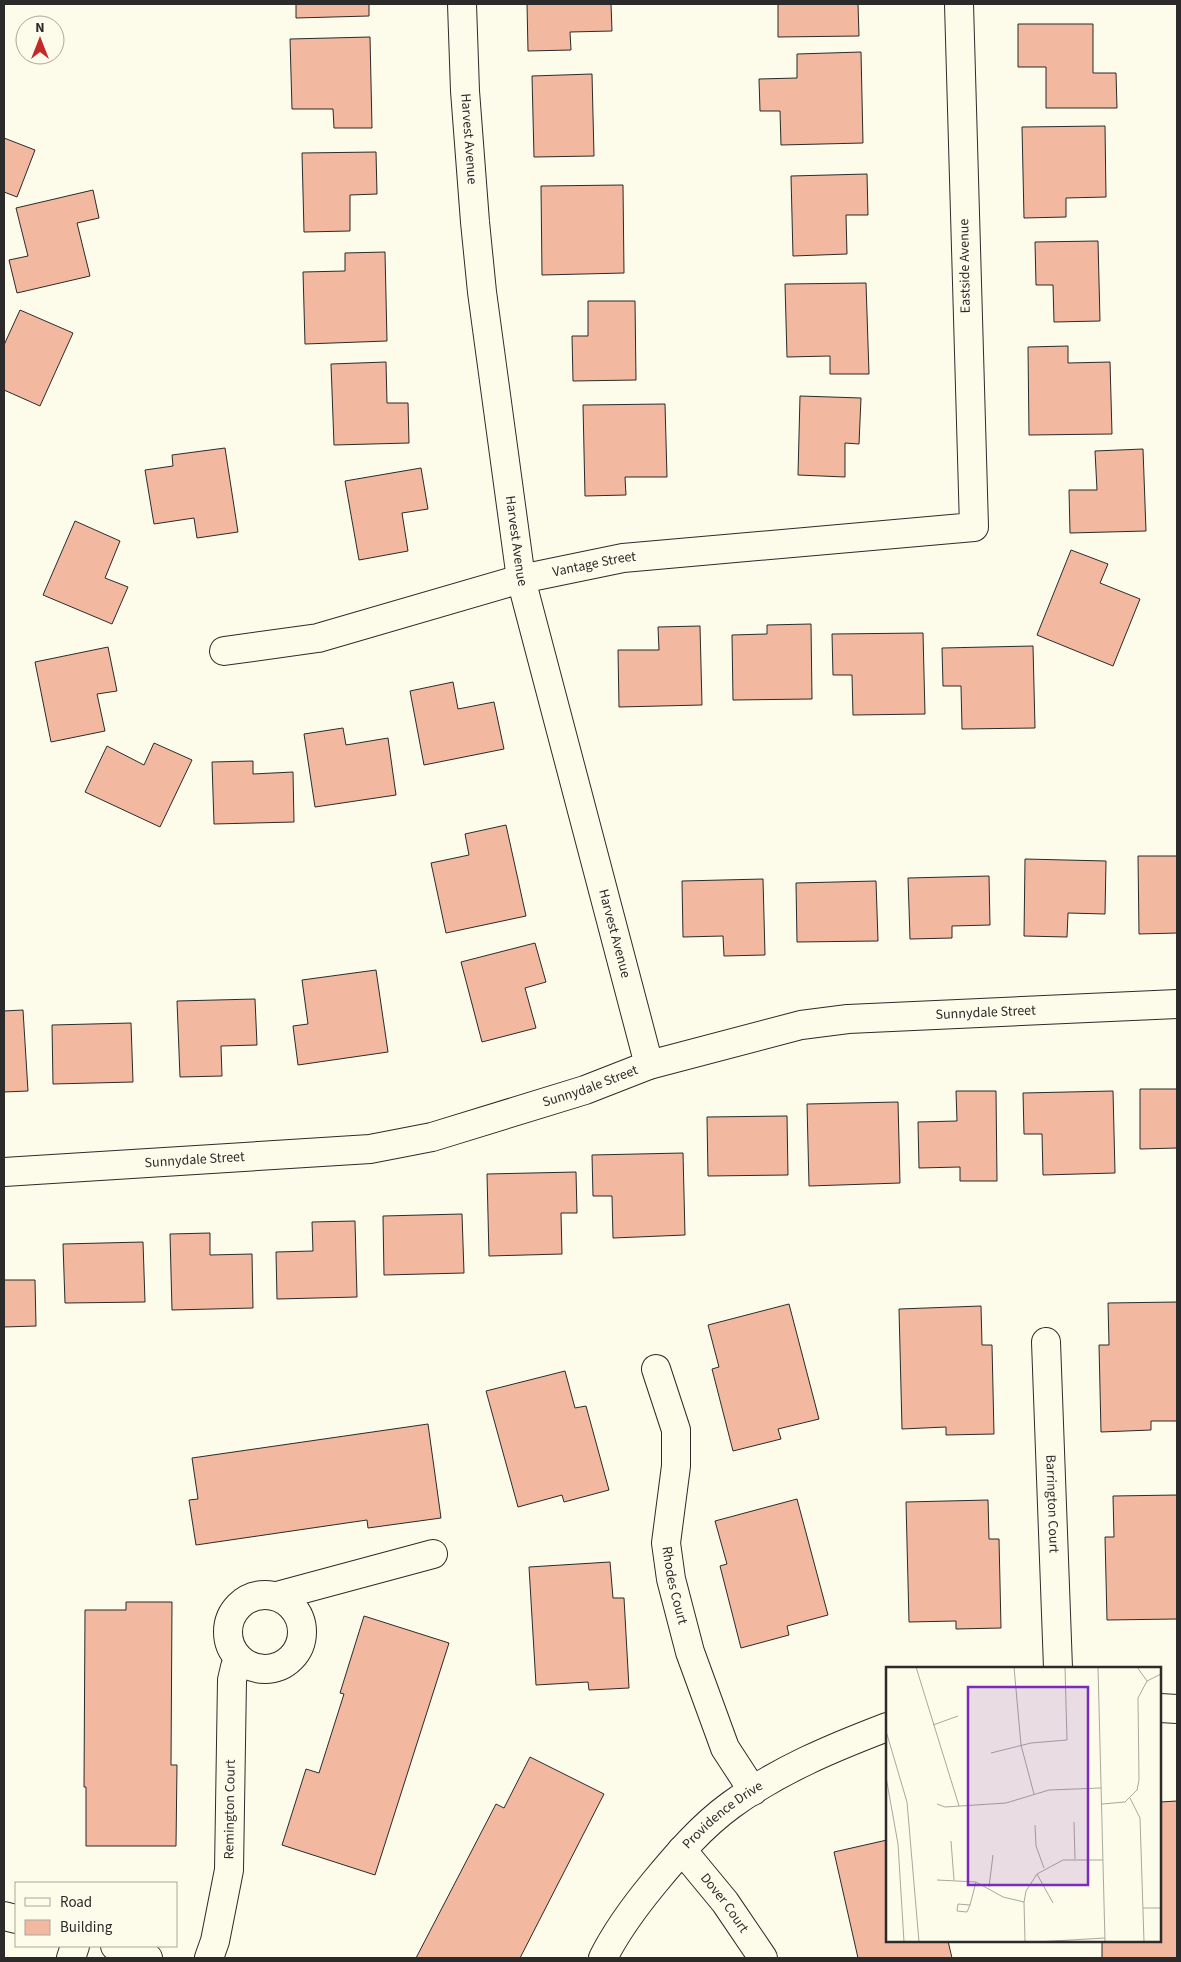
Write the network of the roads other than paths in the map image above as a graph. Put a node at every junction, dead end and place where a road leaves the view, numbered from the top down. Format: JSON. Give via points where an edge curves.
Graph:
{"nodes":[{"id":1,"x":462,"y":4,"type":"edge"},
{"id":2,"x":959,"y":4,"type":"edge"},
{"id":3,"x":974,"y":527,"type":"joint"},
{"id":4,"x":521,"y":579,"type":"junction"},
{"id":5,"x":224,"y":651,"type":"dead end"},
{"id":6,"x":1177,"y":1004,"type":"edge"},
{"id":7,"x":649,"y":1065,"type":"junction"},
{"id":8,"x":4,"y":1172,"type":"edge"},
{"id":9,"x":1046,"y":1342,"type":"dead end"},
{"id":10,"x":656,"y":1369,"type":"dead end"},
{"id":11,"x":433,"y":1554,"type":"dead end"},
{"id":12,"x":277,"y":1596,"type":"junction"},
{"id":13,"x":240,"y":1660,"type":"junction"},
{"id":14,"x":1058,"y":1667,"type":"edge"},
{"id":15,"x":1161,"y":1708,"type":"edge"},
{"id":16,"x":1177,"y":1709,"type":"edge"},
{"id":17,"x":886,"y":1727,"type":"edge"},
{"id":18,"x":753,"y":1791,"type":"junction"},
{"id":19,"x":682,"y":1850,"type":"junction"},
{"id":20,"x":118,"y":1947,"type":"edge"},
{"id":21,"x":148,"y":1958,"type":"edge"},
{"id":22,"x":209,"y":1958,"type":"edge"},
{"id":23,"x":603,"y":1958,"type":"edge"},
{"id":24,"x":763,"y":1958,"type":"edge"}],
"edges":[{"from":1,"to":4,"type":"street","name":"Harvest Avenue","via":[[474,222]]},
{"from":2,"to":3,"type":"street","name":"Eastside Avenue"},
{"from":3,"to":4,"type":"street","name":"Vantage Street","via":[[623,558]]},
{"from":4,"to":5,"type":"street","name":"Vantage Street","via":[[318,638]]},
{"from":4,"to":7,"type":"street","name":"Harvest Avenue"},
{"from":6,"to":7,"type":"street","name":"Sunnydale Street","via":[[848,1018],[801,1025]]},
{"from":7,"to":8,"type":"street","name":"Sunnydale Street","via":[[585,1090],[432,1137],[370,1149]]},
{"from":9,"to":14,"type":"street","name":"Barrington Court"},
{"from":10,"to":18,"type":"street","name":"Rhodes Court","via":[[676,1430],[676,1466],[666,1543],[671,1579],[690,1652],[724,1748]]},
{"from":11,"to":12,"type":"street"},
{"from":12,"to":13,"type":"street","via":[[251,1597],[232,1613],[228,1638]]},
{"from":12,"to":13,"type":"street","via":[[296,1611],[302,1627],[301,1645],[295,1656],[274,1668],[263,1669]]},
{"from":13,"to":22,"type":"street","name":"Remington Court","via":[[232,1680],[229,1870]]},
{"from":15,"to":16,"type":"street"},
{"from":17,"to":18,"type":"street","name":"Providence Drive","via":[[824,1751]]},
{"from":18,"to":19,"type":"street","name":"Providence Drive","via":[[730,1806]]},
{"from":19,"to":23,"type":"street","name":"Providence Drive","via":[[644,1895]]},
{"from":19,"to":24,"type":"street","name":"Dover Court"},
{"from":20,"to":21,"type":"street"}]}
